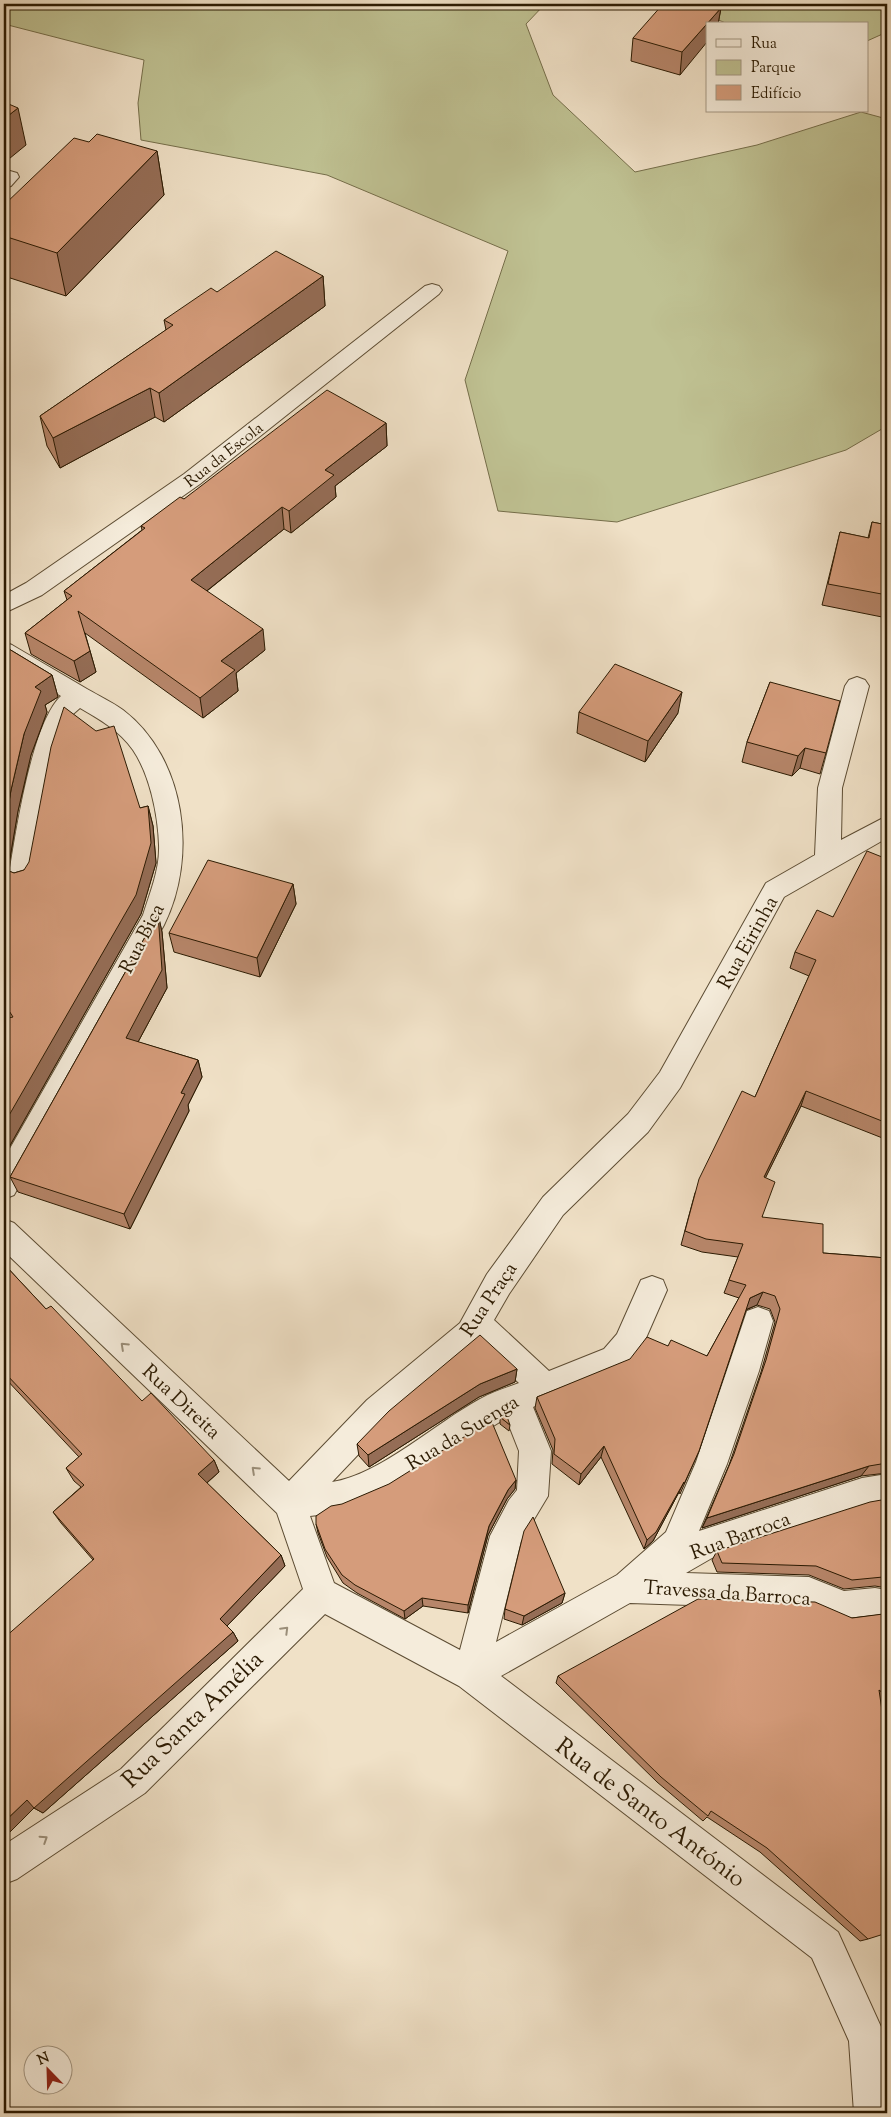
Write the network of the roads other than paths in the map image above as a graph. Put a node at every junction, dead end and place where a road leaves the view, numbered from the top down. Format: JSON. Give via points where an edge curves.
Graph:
{"nodes":[{"id":1,"x":432,"y":290,"type":"dead end"},
{"id":2,"x":4,"y":605,"type":"edge"},
{"id":3,"x":4,"y":651,"type":"edge"},
{"id":4,"x":857,"y":686,"type":"dead end"},
{"id":5,"x":78,"y":695,"type":"junction"},
{"id":6,"x":887,"y":826,"type":"edge"},
{"id":7,"x":827,"y":861,"type":"junction"},
{"id":8,"x":22,"y":881,"type":"edge"},
{"id":9,"x":670,"y":1080,"type":"joint"},
{"id":10,"x":4,"y":1186,"type":"edge"},
{"id":11,"x":4,"y":1232,"type":"edge"},
{"id":12,"x":652,"y":1290,"type":"dead end"},
{"id":13,"x":758,"y":1321,"type":"dead end"},
{"id":14,"x":477,"y":1324,"type":"junction"},
{"id":15,"x":544,"y":1386,"type":"junction"},
{"id":16,"x":514,"y":1399,"type":"junction"},
{"id":17,"x":887,"y":1490,"type":"edge"},
{"id":18,"x":290,"y":1503,"type":"junction"},
{"id":19,"x":628,"y":1587,"type":"junction"},
{"id":20,"x":320,"y":1594,"type":"junction"},
{"id":21,"x":887,"y":1606,"type":"edge"},
{"id":22,"x":471,"y":1674,"type":"junction"},
{"id":23,"x":4,"y":1866,"type":"edge"},
{"id":24,"x":873,"y":2113,"type":"edge"}],
"edges":[{"from":1,"to":2,"type":"street","name":"Rua da Escola","via":[[192,479],[34,589]]},
{"from":3,"to":5,"type":"street","name":"Rua Bica"},
{"from":4,"to":7,"type":"street","via":[[830,788]]},
{"from":5,"to":8,"type":"street","via":[[61,711],[43,767],[31,816]]},
{"from":5,"to":10,"type":"street","name":"Rua Bica","via":[[116,717],[142,744],[158,776],[167,810],[172,846],[168,873],[156,917]]},
{"from":6,"to":7,"type":"street","name":"Rua Eirinha"},
{"from":7,"to":9,"type":"street","name":"Rua Eirinha","via":[[775,890]]},
{"from":9,"to":14,"type":"street","name":"Rua Praça","via":[[638,1123],[553,1206],[498,1284]]},
{"from":18,"to":11,"type":"street","name":"Rua Direita","one_way":true},
{"from":12,"to":15,"type":"street","name":"Rua da Suenga","via":[[628,1344],[616,1359]]},
{"from":13,"to":19,"type":"street","name":"Travessa da Barroca","via":[[711,1464],[677,1543]]},
{"from":14,"to":15,"type":"street"},
{"from":14,"to":18,"type":"street","name":"Rua Praça","via":[[471,1333],[378,1411]]},
{"from":15,"to":16,"type":"street","name":"Rua da Suenga"},
{"from":16,"to":18,"type":"street","name":"Rua da Suenga","via":[[491,1409],[448,1440],[378,1481],[344,1496]]},
{"from":16,"to":22,"type":"street","via":[[534,1450],[532,1496],[506,1536]]},
{"from":17,"to":19,"type":"street","name":"Rua Barroca","via":[[862,1494],[705,1544]]},
{"from":18,"to":20,"type":"street","name":"Rua Direita"},
{"from":19,"to":21,"type":"street","name":"Travessa da Barroca","via":[[809,1594],[844,1608],[875,1604]]},
{"from":19,"to":22,"type":"street","name":"Rua Barroca"},
{"from":20,"to":22,"type":"street","name":"Rua de Santo António"},
{"from":23,"to":20,"type":"street","name":"Rua Santa Amélia","one_way":true,"via":[[132,1781]]},
{"from":22,"to":24,"type":"street","name":"Rua de Santo António","via":[[825,1945],[868,2040]]}]}
